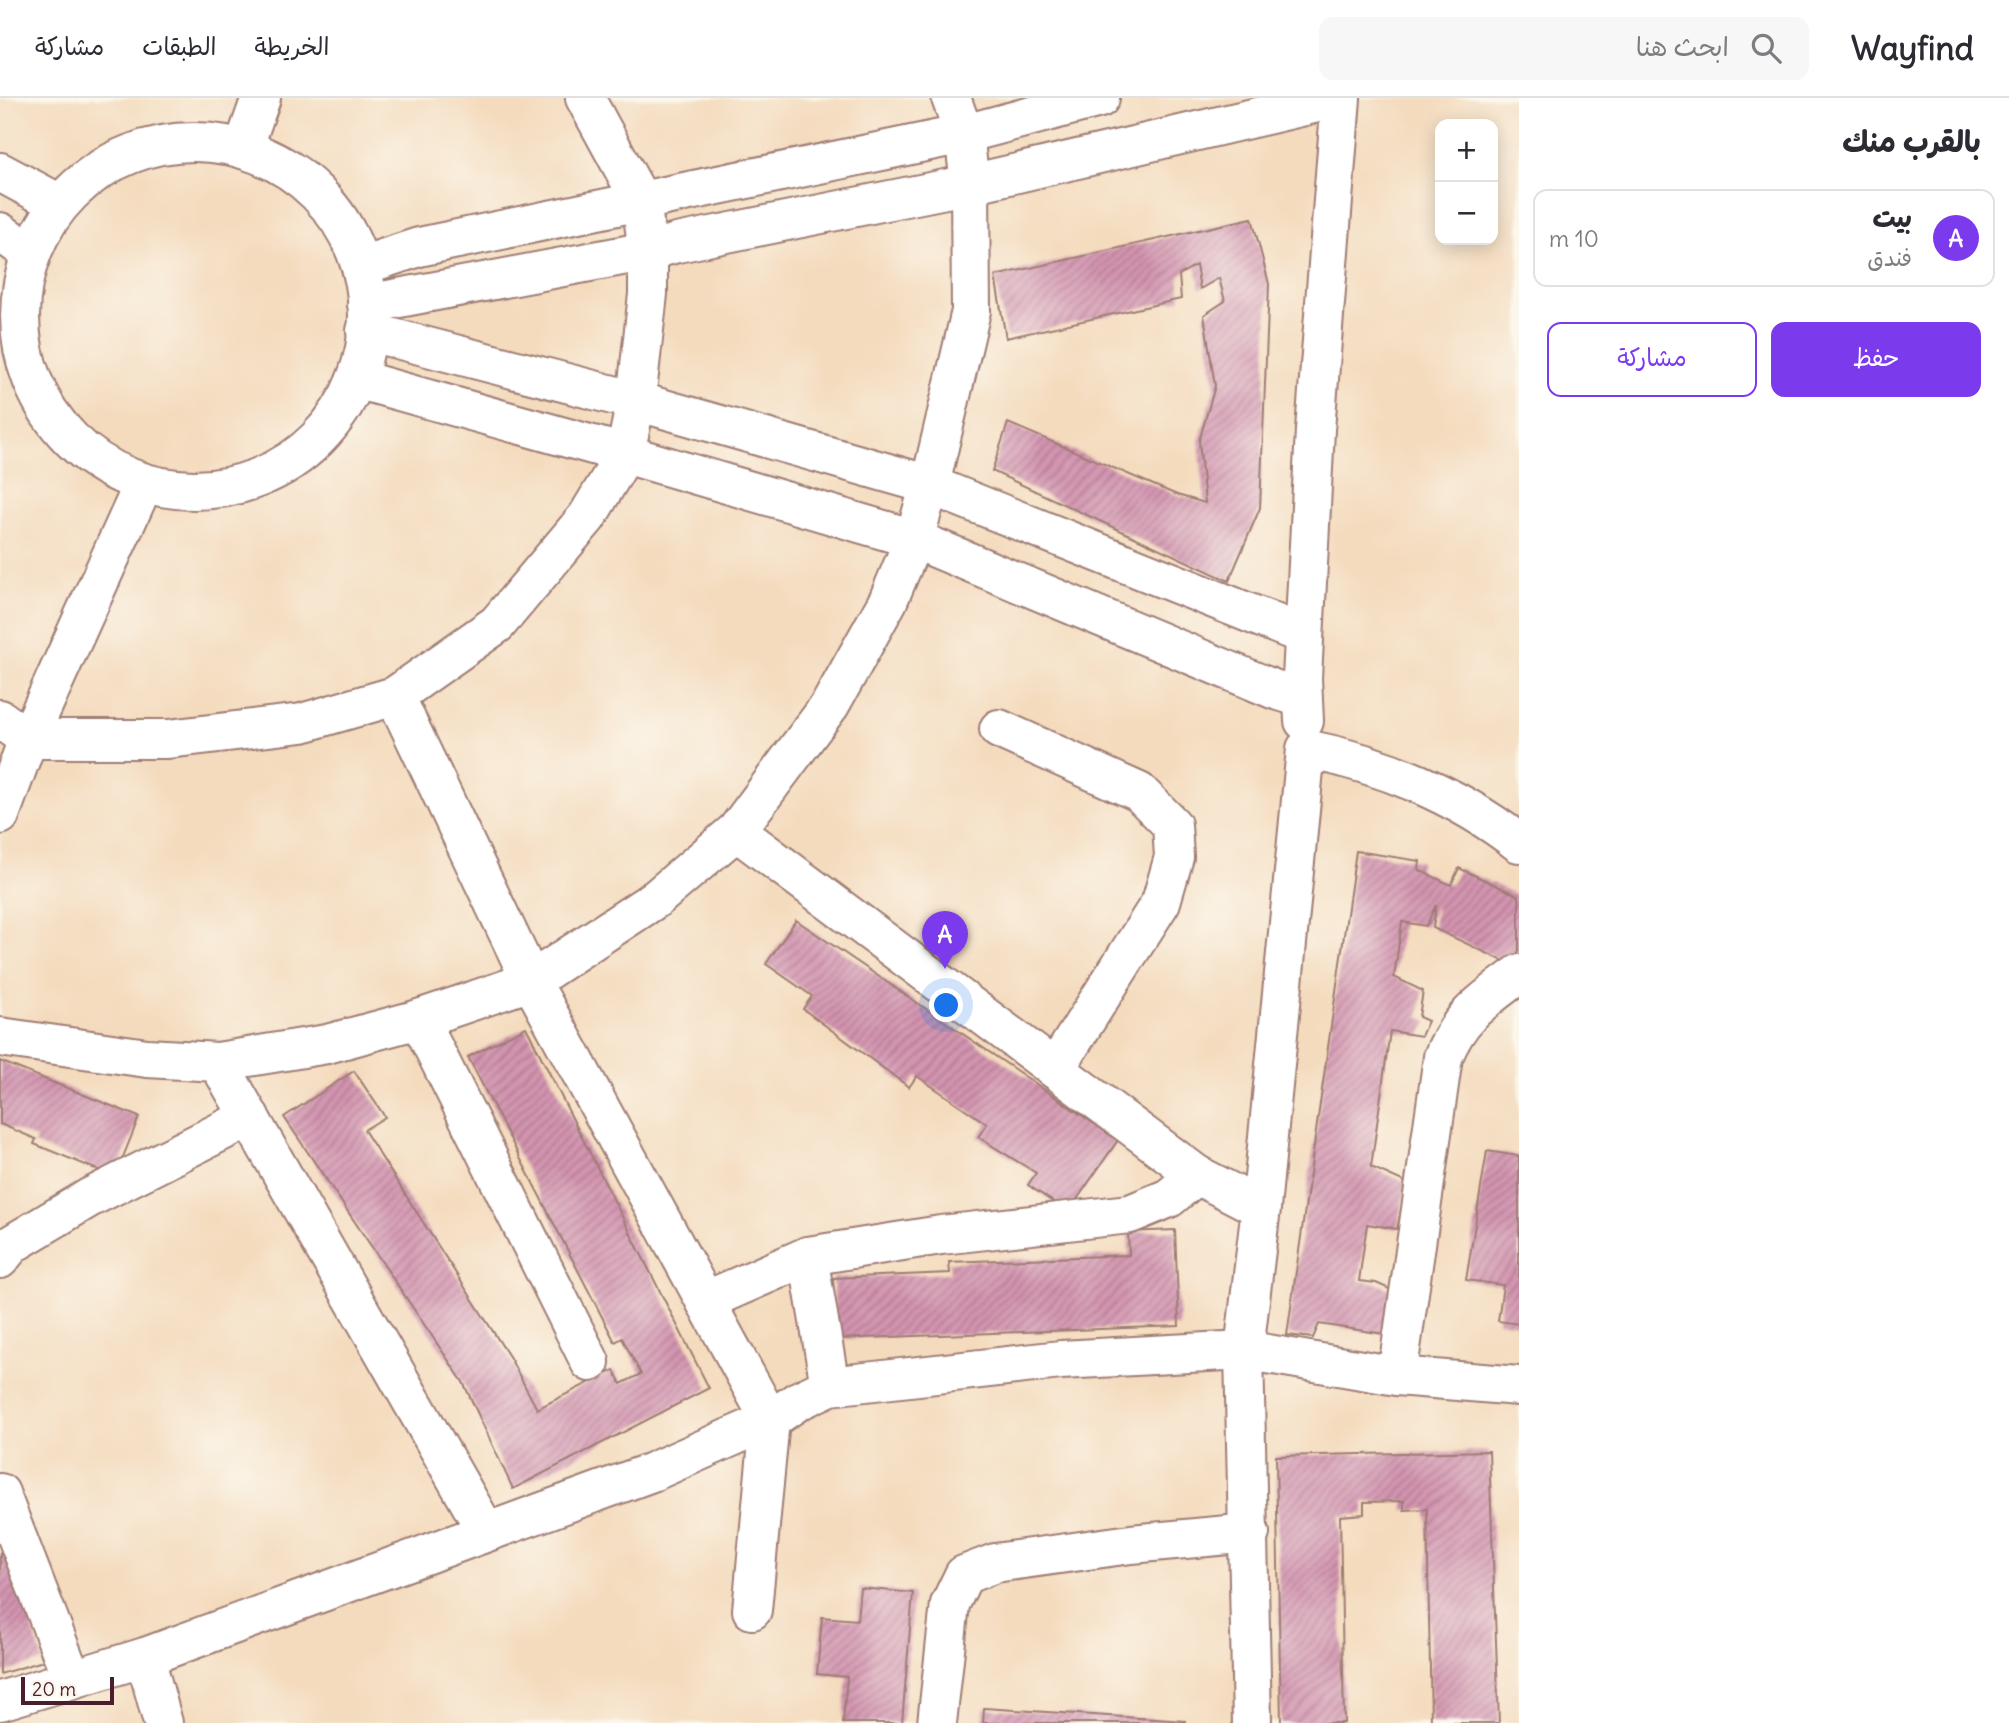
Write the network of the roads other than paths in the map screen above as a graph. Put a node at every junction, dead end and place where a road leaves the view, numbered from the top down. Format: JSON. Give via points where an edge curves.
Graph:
{"nodes":[{"id":1,"x":261,"y":98,"type":"edge"},
{"id":2,"x":585,"y":98,"type":"edge"},
{"id":3,"x":951,"y":98,"type":"edge"},
{"id":4,"x":1340,"y":98,"type":"edge"},
{"id":5,"x":1093,"y":99,"type":"edge"},
{"id":6,"x":964,"y":134,"type":"junction"},
{"id":7,"x":243,"y":149,"type":"junction"},
{"id":8,"x":0,"y":172,"type":"edge"},
{"id":9,"x":970,"y":184,"type":"junction"},
{"id":10,"x":641,"y":201,"type":"junction"},
{"id":11,"x":60,"y":204,"type":"junction"},
{"id":12,"x":15,"y":242,"type":"edge"},
{"id":13,"x":648,"y":251,"type":"junction"},
{"id":14,"x":361,"y":266,"type":"junction"},
{"id":15,"x":10,"y":311,"type":"edge"},
{"id":16,"x":367,"y":317,"type":"junction"},
{"id":17,"x":15,"y":378,"type":"edge"},
{"id":18,"x":356,"y":379,"type":"junction"},
{"id":19,"x":636,"y":401,"type":"junction"},
{"id":20,"x":625,"y":454,"type":"junction"},
{"id":21,"x":144,"y":483,"type":"junction"},
{"id":22,"x":930,"y":485,"type":"junction"},
{"id":23,"x":914,"y":539,"type":"junction"},
{"id":24,"x":1304,"y":635,"type":"junction"},
{"id":25,"x":395,"y":696,"type":"junction"},
{"id":26,"x":1302,"y":698,"type":"junction"},
{"id":27,"x":14,"y":729,"type":"edge"},
{"id":28,"x":999,"y":729,"type":"dead end"},
{"id":29,"x":1306,"y":749,"type":"junction"},
{"id":30,"x":0,"y":815,"type":"edge"},
{"id":31,"x":736,"y":831,"type":"junction"},
{"id":32,"x":1519,"y":843,"type":"edge"},
{"id":33,"x":1519,"y":974,"type":"edge"},
{"id":34,"x":531,"y":981,"type":"junction"},
{"id":35,"x":419,"y":1019,"type":"junction"},
{"id":36,"x":0,"y":1037,"type":"edge"},
{"id":37,"x":218,"y":1062,"type":"junction"},
{"id":38,"x":1055,"y":1069,"type":"junction"},
{"id":39,"x":250,"y":1117,"type":"junction"},
{"id":40,"x":1197,"y":1175,"type":"junction"},
{"id":41,"x":1261,"y":1208,"type":"junction"},
{"id":42,"x":808,"y":1256,"type":"junction"},
{"id":43,"x":0,"y":1259,"type":"edge"},
{"id":44,"x":705,"y":1301,"type":"junction"},
{"id":45,"x":1244,"y":1350,"type":"junction"},
{"id":46,"x":590,"y":1362,"type":"dead end"},
{"id":47,"x":1396,"y":1376,"type":"junction"},
{"id":48,"x":830,"y":1386,"type":"junction"},
{"id":49,"x":1519,"y":1386,"type":"edge"},
{"id":50,"x":770,"y":1420,"type":"junction"},
{"id":51,"x":0,"y":1493,"type":"edge"},
{"id":52,"x":485,"y":1531,"type":"junction"},
{"id":53,"x":1250,"y":1533,"type":"junction"},
{"id":54,"x":752,"y":1610,"type":"dead end"},
{"id":55,"x":145,"y":1657,"type":"junction"},
{"id":56,"x":72,"y":1679,"type":"junction"},
{"id":57,"x":8,"y":1706,"type":"edge"},
{"id":58,"x":163,"y":1723,"type":"edge"},
{"id":59,"x":937,"y":1723,"type":"edge"},
{"id":60,"x":1252,"y":1723,"type":"edge"}],
"edges":[{"from":1,"to":7,"type":"street"},
{"from":2,"to":10,"type":"street"},
{"from":3,"to":6,"type":"street"},
{"from":4,"to":9,"type":"street"},
{"from":4,"to":24,"type":"street"},
{"from":5,"to":6,"type":"street"},
{"from":6,"to":9,"type":"street"},
{"from":6,"to":10,"type":"street"},
{"from":7,"to":11,"type":"street","via":[[186,142],[130,153],[80,183]]},
{"from":7,"to":14,"type":"street","via":[[295,174],[317,193],[341,223]]},
{"from":8,"to":11,"type":"street"},
{"from":9,"to":13,"type":"street"},
{"from":9,"to":22,"type":"street","via":[[971,311]]},
{"from":10,"to":13,"type":"street"},
{"from":10,"to":14,"type":"street","via":[[419,247]]},
{"from":11,"to":12,"type":"street"},
{"from":12,"to":15,"type":"street"},
{"from":13,"to":16,"type":"street"},
{"from":13,"to":19,"type":"street"},
{"from":14,"to":16,"type":"street"},
{"from":15,"to":17,"type":"street","via":[[20,337]]},
{"from":16,"to":18,"type":"street","via":[[365,352]]},
{"from":16,"to":19,"type":"street"},
{"from":17,"to":21,"type":"street","via":[[92,458]]},
{"from":18,"to":20,"type":"street"},
{"from":18,"to":21,"type":"street","via":[[327,429],[284,466],[230,486],[173,489]]},
{"from":19,"to":20,"type":"street"},
{"from":19,"to":22,"type":"street"},
{"from":20,"to":23,"type":"street"},
{"from":20,"to":25,"type":"street","via":[[587,517],[497,624]]},
{"from":21,"to":27,"type":"street"},
{"from":22,"to":23,"type":"street"},
{"from":22,"to":24,"type":"street"},
{"from":23,"to":26,"type":"street"},
{"from":23,"to":31,"type":"street","via":[[888,601],[830,705]]},
{"from":24,"to":26,"type":"street"},
{"from":25,"to":27,"type":"street","via":[[302,723],[169,739]]},
{"from":25,"to":34,"type":"street"},
{"from":26,"to":29,"type":"street"},
{"from":27,"to":30,"type":"street"},
{"from":28,"to":38,"type":"street","via":[[1139,792],[1172,825],[1174,858],[1161,902]]},
{"from":29,"to":32,"type":"street","via":[[1388,771],[1469,810]]},
{"from":29,"to":41,"type":"street"},
{"from":31,"to":34,"type":"street","via":[[657,898]]},
{"from":31,"to":38,"type":"street"},
{"from":33,"to":47,"type":"street","via":[[1477,1005],[1453,1031],[1443,1058]]},
{"from":34,"to":35,"type":"street"},
{"from":34,"to":44,"type":"street"},
{"from":35,"to":37,"type":"street","via":[[327,1044]]},
{"from":35,"to":46,"type":"street"},
{"from":36,"to":37,"type":"street","via":[[147,1058]]},
{"from":37,"to":39,"type":"street"},
{"from":38,"to":40,"type":"street"},
{"from":39,"to":43,"type":"street","via":[[89,1198],[12,1244]]},
{"from":39,"to":52,"type":"street"},
{"from":40,"to":41,"type":"street"},
{"from":40,"to":42,"type":"street","via":[[1169,1198],[1130,1214],[941,1235]]},
{"from":41,"to":45,"type":"street"},
{"from":42,"to":44,"type":"street"},
{"from":42,"to":48,"type":"street"},
{"from":44,"to":50,"type":"street"},
{"from":45,"to":47,"type":"street"},
{"from":45,"to":48,"type":"street","via":[[1061,1360]]},
{"from":45,"to":53,"type":"street"},
{"from":47,"to":49,"type":"street"},
{"from":48,"to":50,"type":"street"},
{"from":50,"to":52,"type":"street","via":[[652,1472]]},
{"from":50,"to":54,"type":"street"},
{"from":51,"to":56,"type":"street"},
{"from":52,"to":55,"type":"street"},
{"from":53,"to":59,"type":"street","via":[[995,1563],[964,1575],[950,1604]]},
{"from":53,"to":60,"type":"street"},
{"from":55,"to":56,"type":"street"},
{"from":55,"to":58,"type":"street"},
{"from":56,"to":57,"type":"street"}]}
